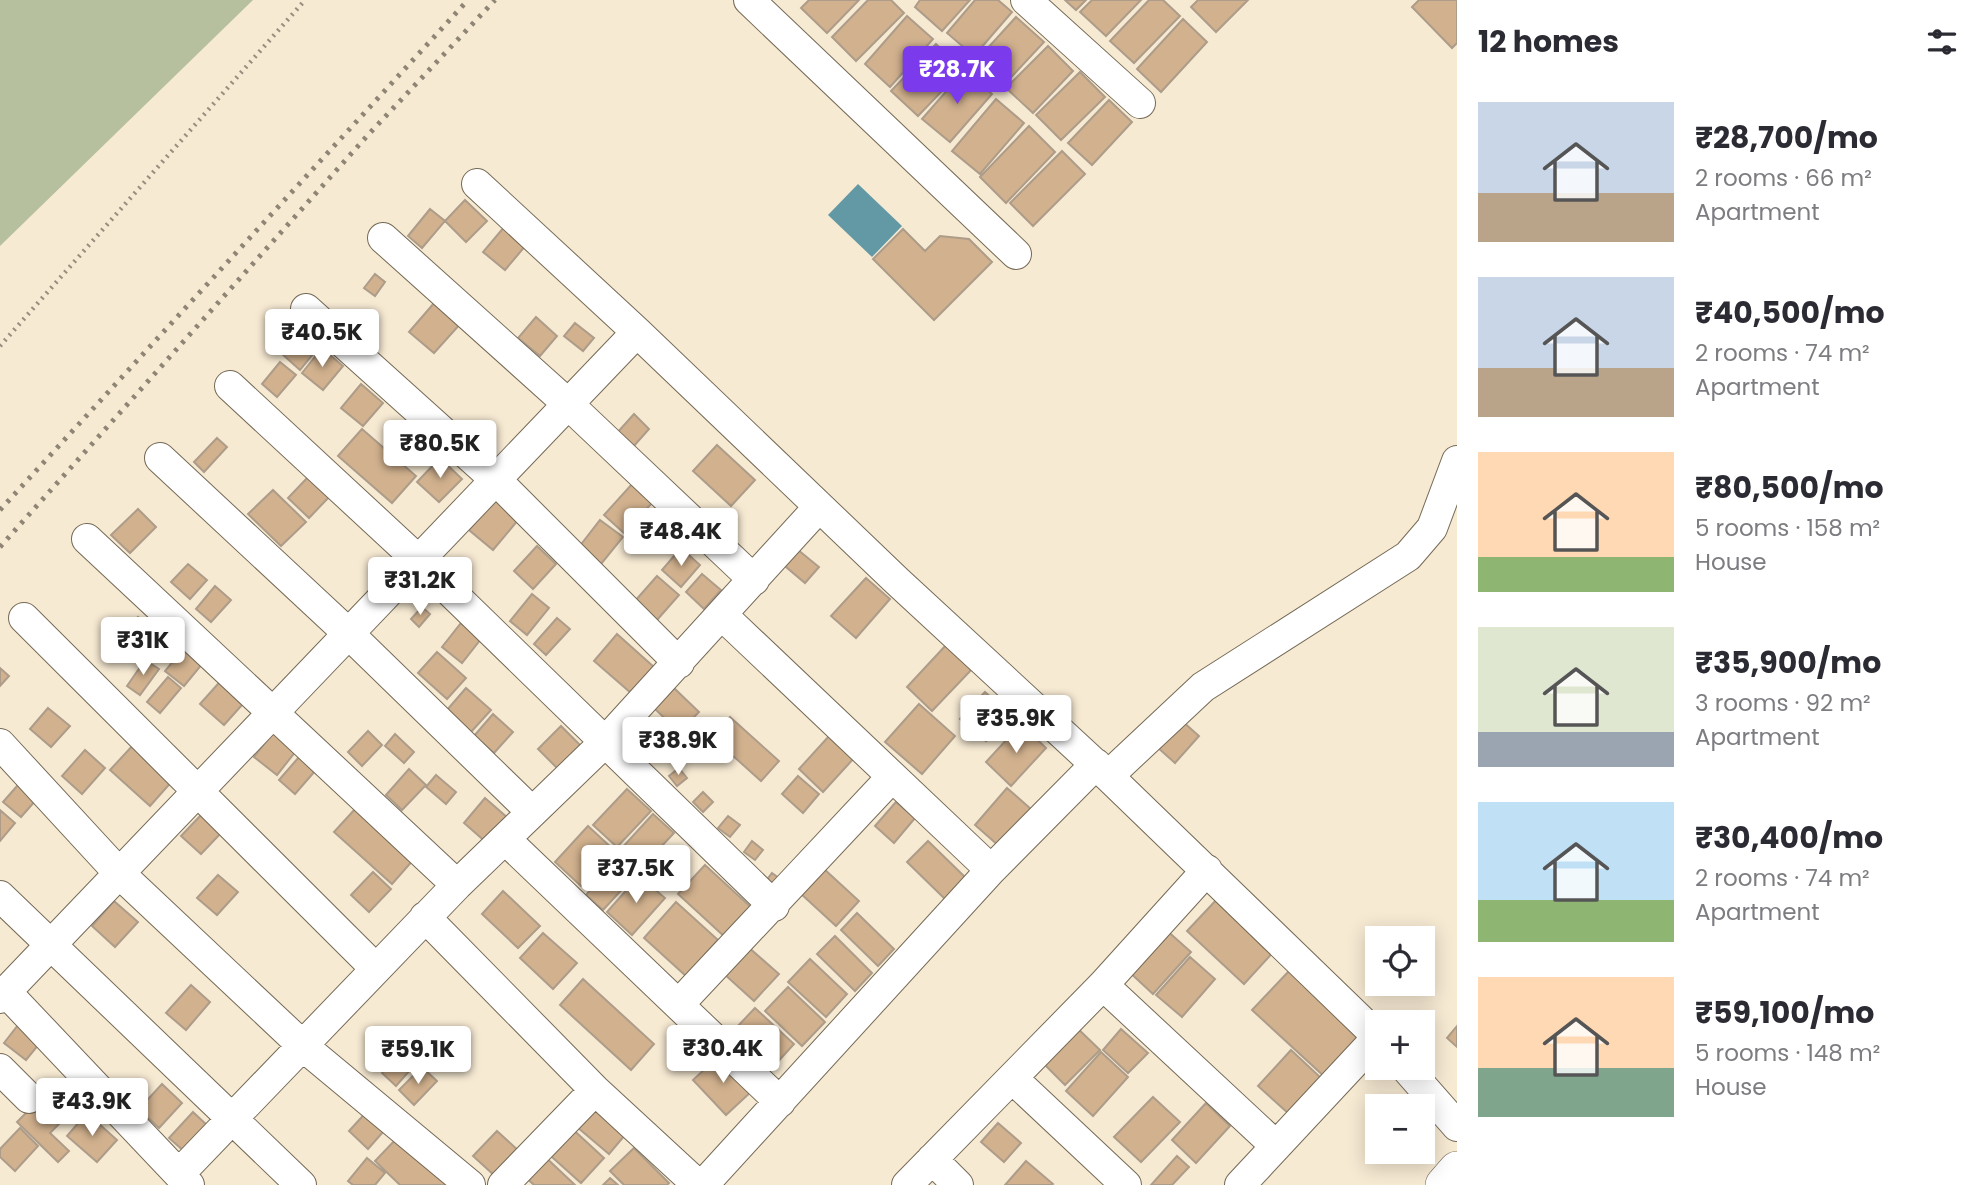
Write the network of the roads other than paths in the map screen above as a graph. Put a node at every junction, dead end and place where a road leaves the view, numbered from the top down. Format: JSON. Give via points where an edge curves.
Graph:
{"nodes":[{"id":1,"x":748,"y":0,"type":"edge"},
{"id":2,"x":1026,"y":0,"type":"edge"},
{"id":3,"x":1140,"y":103,"type":"dead end"},
{"id":4,"x":477,"y":184,"type":"dead end"},
{"id":5,"x":383,"y":238,"type":"dead end"},
{"id":6,"x":1016,"y":254,"type":"dead end"},
{"id":7,"x":306,"y":309,"type":"dead end"},
{"id":8,"x":637,"y":332,"type":"junction"},
{"id":9,"x":230,"y":386,"type":"dead end"},
{"id":10,"x":568,"y":404,"type":"junction"},
{"id":11,"x":160,"y":458,"type":"dead end"},
{"id":12,"x":1457,"y":461,"type":"edge"},
{"id":13,"x":496,"y":480,"type":"junction"},
{"id":14,"x":819,"y":507,"type":"junction"},
{"id":15,"x":88,"y":539,"type":"dead end"},
{"id":16,"x":420,"y":562,"type":"junction"},
{"id":17,"x":754,"y":580,"type":"junction"},
{"id":18,"x":722,"y":615,"type":"junction"},
{"id":19,"x":24,"y":618,"type":"dead end"},
{"id":20,"x":349,"y":634,"type":"junction"},
{"id":21,"x":679,"y":663,"type":"junction"},
{"id":22,"x":274,"y":712,"type":"junction"},
{"id":23,"x":604,"y":743,"type":"junction"},
{"id":24,"x":0,"y":744,"type":"edge"},
{"id":25,"x":1102,"y":770,"type":"junction"},
{"id":26,"x":892,"y":776,"type":"junction"},
{"id":27,"x":196,"y":791,"type":"junction"},
{"id":28,"x":531,"y":811,"type":"junction"},
{"id":29,"x":506,"y":840,"type":"junction"},
{"id":30,"x":991,"y":870,"type":"junction"},
{"id":31,"x":1207,"y":870,"type":"junction"},
{"id":32,"x":119,"y":873,"type":"junction"},
{"id":33,"x":457,"y":885,"type":"junction"},
{"id":34,"x":0,"y":896,"type":"edge"},
{"id":35,"x":774,"y":906,"type":"junction"},
{"id":36,"x":425,"y":917,"type":"junction"},
{"id":37,"x":50,"y":945,"type":"junction"},
{"id":38,"x":375,"y":968,"type":"junction"},
{"id":39,"x":1102,"y":985,"type":"junction"},
{"id":40,"x":3,"y":995,"type":"edge"},
{"id":41,"x":679,"y":1004,"type":"junction"},
{"id":42,"x":1365,"y":1025,"type":"edge"},
{"id":43,"x":304,"y":1047,"type":"junction"},
{"id":44,"x":1365,"y":1050,"type":"edge"},
{"id":45,"x":0,"y":1069,"type":"edge"},
{"id":46,"x":1012,"y":1078,"type":"junction"},
{"id":47,"x":1417,"y":1080,"type":"edge"},
{"id":48,"x":595,"y":1090,"type":"junction"},
{"id":49,"x":29,"y":1098,"type":"dead end"},
{"id":50,"x":780,"y":1102,"type":"junction"},
{"id":51,"x":232,"y":1120,"type":"junction"},
{"id":52,"x":1457,"y":1126,"type":"edge"},
{"id":53,"x":1276,"y":1146,"type":"junction"},
{"id":54,"x":932,"y":1159,"type":"junction"},
{"id":55,"x":1457,"y":1170,"type":"edge"},
{"id":56,"x":184,"y":1180,"type":"edge"},
{"id":57,"x":301,"y":1185,"type":"edge"},
{"id":58,"x":470,"y":1185,"type":"edge"},
{"id":59,"x":503,"y":1185,"type":"edge"},
{"id":60,"x":701,"y":1185,"type":"edge"},
{"id":61,"x":906,"y":1185,"type":"edge"},
{"id":62,"x":958,"y":1185,"type":"edge"},
{"id":63,"x":1126,"y":1185,"type":"edge"},
{"id":64,"x":1240,"y":1185,"type":"edge"},
{"id":65,"x":1444,"y":1185,"type":"edge"}],
"edges":[{"from":1,"to":6,"type":"street"},
{"from":2,"to":3,"type":"street"},
{"from":4,"to":8,"type":"street"},
{"from":5,"to":10,"type":"street"},
{"from":7,"to":13,"type":"street"},
{"from":8,"to":10,"type":"street"},
{"from":8,"to":14,"type":"street"},
{"from":9,"to":16,"type":"street"},
{"from":10,"to":13,"type":"street"},
{"from":10,"to":17,"type":"street"},
{"from":11,"to":20,"type":"street"},
{"from":12,"to":25,"type":"street","via":[[1432,528],[1408,556],[1203,687]]},
{"from":13,"to":16,"type":"street"},
{"from":13,"to":21,"type":"street"},
{"from":14,"to":17,"type":"street"},
{"from":14,"to":25,"type":"street"},
{"from":15,"to":22,"type":"street"},
{"from":16,"to":20,"type":"street"},
{"from":16,"to":23,"type":"street"},
{"from":17,"to":18,"type":"street"},
{"from":18,"to":21,"type":"street"},
{"from":18,"to":26,"type":"street"},
{"from":19,"to":27,"type":"street"},
{"from":20,"to":22,"type":"street"},
{"from":20,"to":28,"type":"street"},
{"from":21,"to":23,"type":"street"},
{"from":22,"to":27,"type":"street"},
{"from":22,"to":33,"type":"street"},
{"from":23,"to":28,"type":"street"},
{"from":23,"to":35,"type":"street"},
{"from":24,"to":32,"type":"street"},
{"from":25,"to":30,"type":"street"},
{"from":25,"to":31,"type":"street"},
{"from":26,"to":30,"type":"street"},
{"from":26,"to":35,"type":"street"},
{"from":27,"to":32,"type":"street"},
{"from":27,"to":38,"type":"street"},
{"from":28,"to":29,"type":"street"},
{"from":29,"to":33,"type":"street"},
{"from":29,"to":41,"type":"street"},
{"from":30,"to":50,"type":"street"},
{"from":31,"to":39,"type":"street"},
{"from":31,"to":42,"type":"street"},
{"from":32,"to":37,"type":"street"},
{"from":32,"to":43,"type":"street"},
{"from":33,"to":36,"type":"street"},
{"from":34,"to":37,"type":"street"},
{"from":35,"to":41,"type":"street"},
{"from":36,"to":38,"type":"street"},
{"from":36,"to":48,"type":"street"},
{"from":37,"to":40,"type":"street"},
{"from":37,"to":51,"type":"street"},
{"from":38,"to":43,"type":"street"},
{"from":39,"to":46,"type":"street"},
{"from":39,"to":53,"type":"street"},
{"from":40,"to":56,"type":"street"},
{"from":41,"to":50,"type":"street"},
{"from":43,"to":51,"type":"street"},
{"from":43,"to":58,"type":"street"},
{"from":44,"to":53,"type":"street"},
{"from":45,"to":49,"type":"street"},
{"from":46,"to":54,"type":"street"},
{"from":46,"to":63,"type":"street"},
{"from":47,"to":52,"type":"street"},
{"from":48,"to":59,"type":"street"},
{"from":48,"to":60,"type":"street"},
{"from":50,"to":60,"type":"street"},
{"from":51,"to":56,"type":"street"},
{"from":51,"to":57,"type":"street"},
{"from":53,"to":64,"type":"street"},
{"from":54,"to":61,"type":"street"},
{"from":54,"to":62,"type":"street"},
{"from":55,"to":65,"type":"street"}]}
